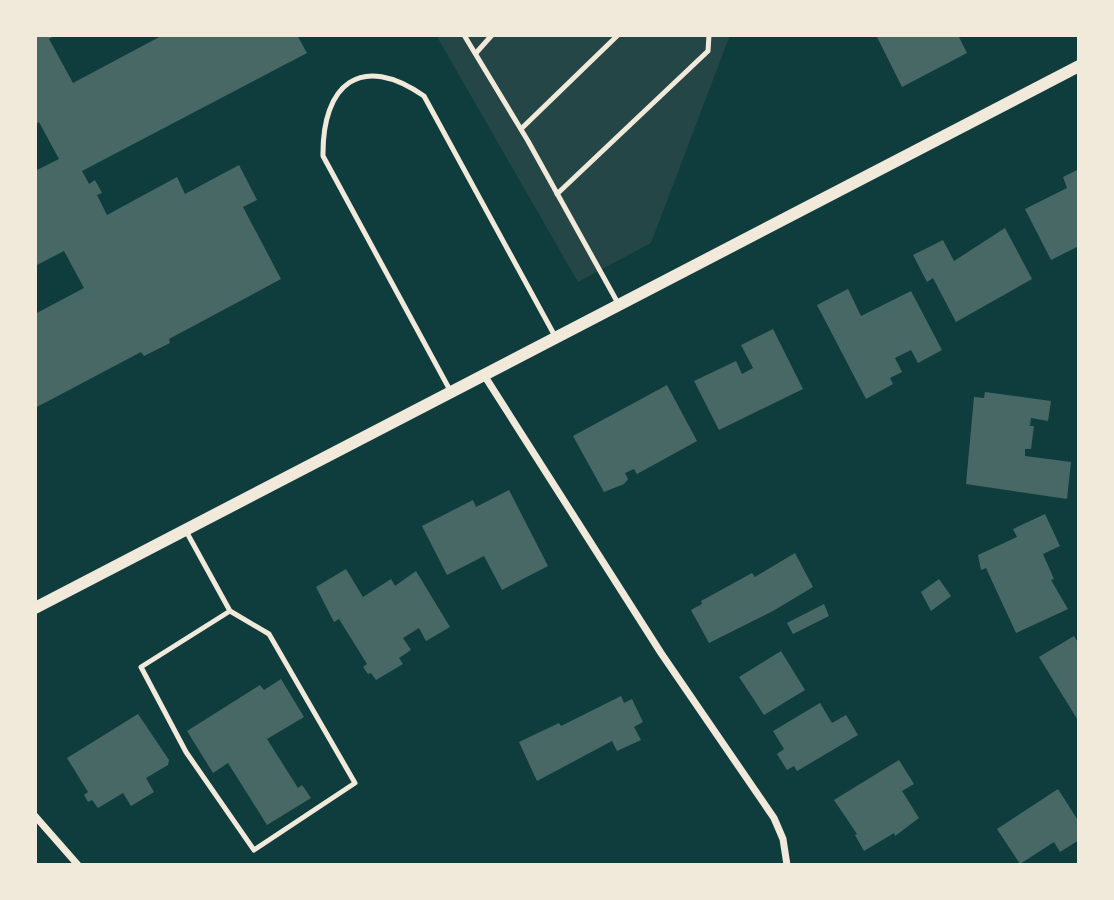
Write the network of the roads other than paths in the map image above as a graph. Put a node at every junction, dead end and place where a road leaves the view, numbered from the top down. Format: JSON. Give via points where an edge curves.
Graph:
{"nodes":[{"id":1,"x":464,"y":35,"type":"edge"},
{"id":2,"x":492,"y":35,"type":"edge"},
{"id":3,"x":618,"y":35,"type":"edge"},
{"id":4,"x":709,"y":35,"type":"edge"},
{"id":5,"x":476,"y":52,"type":"junction"},
{"id":6,"x":1079,"y":66,"type":"edge"},
{"id":7,"x":521,"y":129,"type":"junction"},
{"id":8,"x":557,"y":194,"type":"junction"},
{"id":9,"x":619,"y":305,"type":"junction"},
{"id":10,"x":556,"y":338,"type":"junction"},
{"id":11,"x":484,"y":375,"type":"junction"},
{"id":12,"x":452,"y":392,"type":"junction"},
{"id":13,"x":186,"y":531,"type":"junction"},
{"id":14,"x":35,"y":608,"type":"edge"},
{"id":15,"x":230,"y":611,"type":"junction"},
{"id":16,"x":35,"y":816,"type":"edge"},
{"id":17,"x":78,"y":865,"type":"edge"},
{"id":18,"x":787,"y":865,"type":"edge"}],
"edges":[{"from":1,"to":5,"type":"lane"},
{"from":2,"to":5,"type":"lane"},
{"from":3,"to":7,"type":"lane"},
{"from":4,"to":8,"type":"lane","via":[[708,51]]},
{"from":5,"to":7,"type":"lane"},
{"from":6,"to":9,"type":"street"},
{"from":7,"to":8,"type":"lane"},
{"from":8,"to":9,"type":"lane"},
{"from":9,"to":10,"type":"street"},
{"from":10,"to":11,"type":"street"},
{"from":10,"to":12,"type":"lane","via":[[424,96],[404,82],[377,75],[355,79],[339,92],[327,116],[323,156]]},
{"from":11,"to":12,"type":"street"},
{"from":11,"to":18,"type":"street","via":[[661,653],[774,818]]},
{"from":12,"to":13,"type":"street"},
{"from":13,"to":14,"type":"street"},
{"from":13,"to":15,"type":"lane"},
{"from":15,"to":15,"type":"lane","via":[[269,634],[355,783],[254,850],[186,752],[141,667]]},
{"from":16,"to":17,"type":"street"}]}
